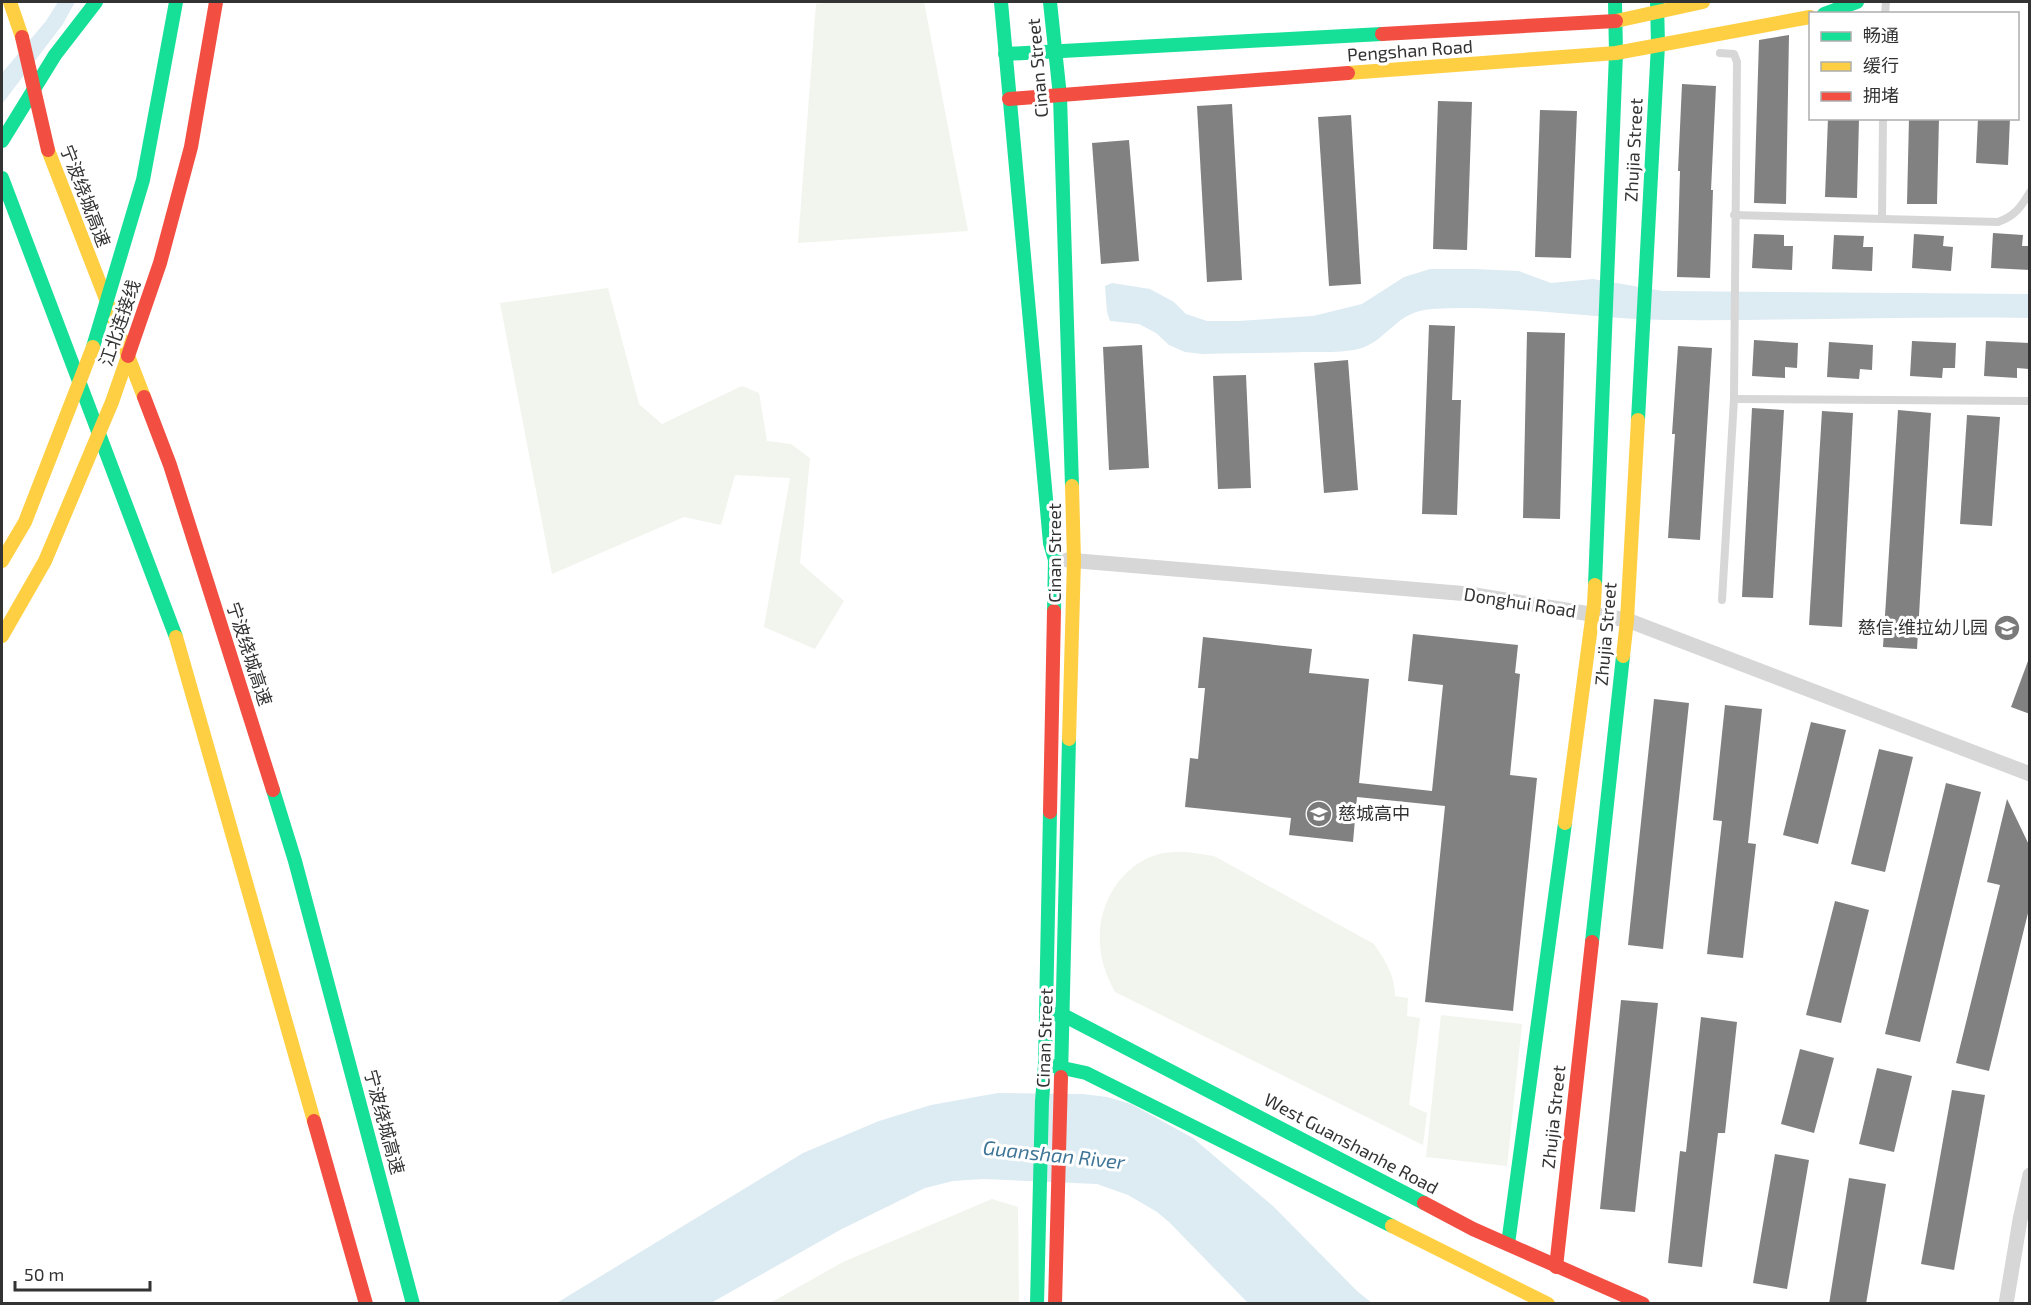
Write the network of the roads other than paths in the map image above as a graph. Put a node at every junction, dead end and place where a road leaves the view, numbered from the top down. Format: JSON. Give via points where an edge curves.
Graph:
{"nodes":[{"id":1,"x":10,"y":2,"type":"edge"},
{"id":2,"x":96,"y":2,"type":"edge"},
{"id":3,"x":176,"y":2,"type":"edge"},
{"id":4,"x":216,"y":2,"type":"edge"},
{"id":5,"x":1000,"y":2,"type":"edge"},
{"id":6,"x":1050,"y":2,"type":"edge"},
{"id":7,"x":1615,"y":2,"type":"edge"},
{"id":8,"x":1703,"y":2,"type":"edge"},
{"id":9,"x":1857,"y":2,"type":"edge"},
{"id":10,"x":1657,"y":7,"type":"edge"},
{"id":11,"x":1830,"y":12,"type":"edge"},
{"id":12,"x":1809,"y":16,"type":"edge"},
{"id":13,"x":1617,"y":21,"type":"junction"},
{"id":14,"x":1658,"y":45,"type":"junction"},
{"id":15,"x":11,"y":51,"type":"dead end"},
{"id":16,"x":1056,"y":51,"type":"junction"},
{"id":17,"x":1616,"y":53,"type":"junction"},
{"id":18,"x":1720,"y":53,"type":"dead end"},
{"id":19,"x":1005,"y":54,"type":"junction"},
{"id":20,"x":1060,"y":96,"type":"junction"},
{"id":21,"x":1010,"y":99,"type":"junction"},
{"id":22,"x":1883,"y":120,"type":"edge"},
{"id":23,"x":2,"y":141,"type":"edge"},
{"id":24,"x":48,"y":150,"type":"junction"},
{"id":25,"x":2,"y":178,"type":"edge"},
{"id":26,"x":2030,"y":192,"type":"edge"},
{"id":27,"x":1734,"y":215,"type":"junction"},
{"id":28,"x":1882,"y":218,"type":"junction"},
{"id":29,"x":1734,"y":399,"type":"junction"},
{"id":30,"x":2030,"y":401,"type":"edge"},
{"id":31,"x":1055,"y":560,"type":"junction"},
{"id":32,"x":1074,"y":560,"type":"junction"},
{"id":33,"x":2,"y":561,"type":"edge"},
{"id":34,"x":1722,"y":600,"type":"dead end"},
{"id":35,"x":1592,"y":614,"type":"junction"},
{"id":36,"x":1627,"y":620,"type":"junction"},
{"id":37,"x":2,"y":636,"type":"edge"},
{"id":38,"x":2030,"y":774,"type":"edge"},
{"id":39,"x":1046,"y":1013,"type":"junction"},
{"id":40,"x":1063,"y":1015,"type":"junction"},
{"id":41,"x":1045,"y":1064,"type":"junction"},
{"id":42,"x":1063,"y":1068,"type":"junction"},
{"id":43,"x":2030,"y":1175,"type":"edge"},
{"id":44,"x":1509,"y":1244,"type":"junction"},
{"id":45,"x":1556,"y":1267,"type":"junction"},
{"id":46,"x":366,"y":1304,"type":"edge"},
{"id":47,"x":414,"y":1304,"type":"edge"},
{"id":48,"x":1037,"y":1304,"type":"edge"},
{"id":49,"x":1055,"y":1304,"type":"edge"},
{"id":50,"x":1548,"y":1304,"type":"edge"},
{"id":51,"x":1642,"y":1304,"type":"edge"},
{"id":52,"x":2007,"y":1304,"type":"edge"}],
"edges":[{"from":1,"to":24,"type":"main road","bridge":true},
{"from":2,"to":23,"type":"main road","via":[[55,55]]},
{"from":3,"to":33,"type":"main road","name":"江北连接线","bridge":true,"via":[[143,180],[95,342],[25,522]]},
{"from":4,"to":37,"type":"main road","name":"江北连接线","bridge":true,"via":[[191,147],[153,285],[112,402],[45,561]]},
{"from":5,"to":19,"type":"main road","name":"Cinan Street"},
{"from":6,"to":16,"type":"main road","name":"Cinan Street"},
{"from":7,"to":13,"type":"main road","name":"Zhujia Street"},
{"from":8,"to":10,"type":"main road","name":"Pengshan Road"},
{"from":9,"to":11,"type":"main road"},
{"from":10,"to":13,"type":"main road","name":"Pengshan Road"},
{"from":10,"to":14,"type":"main road","name":"Zhujia Street"},
{"from":12,"to":14,"type":"main road","name":"Pengshan Road"},
{"from":13,"to":16,"type":"main road","name":"Pengshan Road"},
{"from":13,"to":17,"type":"main road","name":"Zhujia Street"},
{"from":14,"to":17,"type":"main road","name":"Pengshan Road"},
{"from":14,"to":36,"type":"main road","name":"Zhujia Street"},
{"from":15,"to":24,"type":"main road","name":"宁波绕城高速","bridge":true},
{"from":16,"to":19,"type":"main road","name":"Pengshan Road"},
{"from":16,"to":20,"type":"main road","name":"Cinan Street"},
{"from":17,"to":20,"type":"main road","name":"Pengshan Road"},
{"from":17,"to":35,"type":"main road","name":"Zhujia Street"},
{"from":18,"to":27,"type":"lane","via":[[1734,54],[1737,62]]},
{"from":19,"to":21,"type":"main road","name":"Cinan Street"},
{"from":20,"to":21,"type":"main road","name":"Pengshan Road"},
{"from":20,"to":32,"type":"main road","name":"Cinan Street"},
{"from":21,"to":31,"type":"main road","name":"Cinan Street","via":[[1050,543]]},
{"from":22,"to":28,"type":"lane"},
{"from":24,"to":47,"type":"main road","name":"宁波绕城高速","via":[[170,465],[298,873]]},
{"from":25,"to":46,"type":"main road","via":[[175,634]]},
{"from":26,"to":28,"type":"lane","via":[[2010,218],[1998,222]]},
{"from":27,"to":28,"type":"lane"},
{"from":27,"to":29,"type":"lane"},
{"from":29,"to":30,"type":"lane"},
{"from":29,"to":34,"type":"lane"},
{"from":31,"to":32,"type":"street","name":"Donghui Road"},
{"from":31,"to":39,"type":"main road","name":"Cinan Street"},
{"from":32,"to":35,"type":"street","name":"Donghui Road","via":[[1469,594]]},
{"from":32,"to":40,"type":"main road","name":"Cinan Street"},
{"from":35,"to":36,"type":"street","name":"Donghui Road"},
{"from":35,"to":44,"type":"main road","name":"Zhujia Street"},
{"from":36,"to":38,"type":"street","name":"Donghui Road"},
{"from":36,"to":45,"type":"main road","name":"Zhujia Street"},
{"from":39,"to":40,"type":"main road","name":"West Guanshanhe Road"},
{"from":39,"to":41,"type":"main road","name":"Cinan Street"},
{"from":40,"to":42,"type":"main road","name":"Cinan Street"},
{"from":40,"to":44,"type":"main road","name":"West Guanshanhe Road","via":[[1473,1229]]},
{"from":41,"to":42,"type":"main road"},
{"from":41,"to":48,"type":"main road","name":"Cinan Street"},
{"from":42,"to":49,"type":"main road","name":"Cinan Street"},
{"from":42,"to":50,"type":"main road","via":[[1086,1073]]},
{"from":43,"to":52,"type":"street"},
{"from":44,"to":45,"type":"main road","name":"West Guanshanhe Road"},
{"from":45,"to":51,"type":"main road","name":"West Guanshanhe Road"}]}
